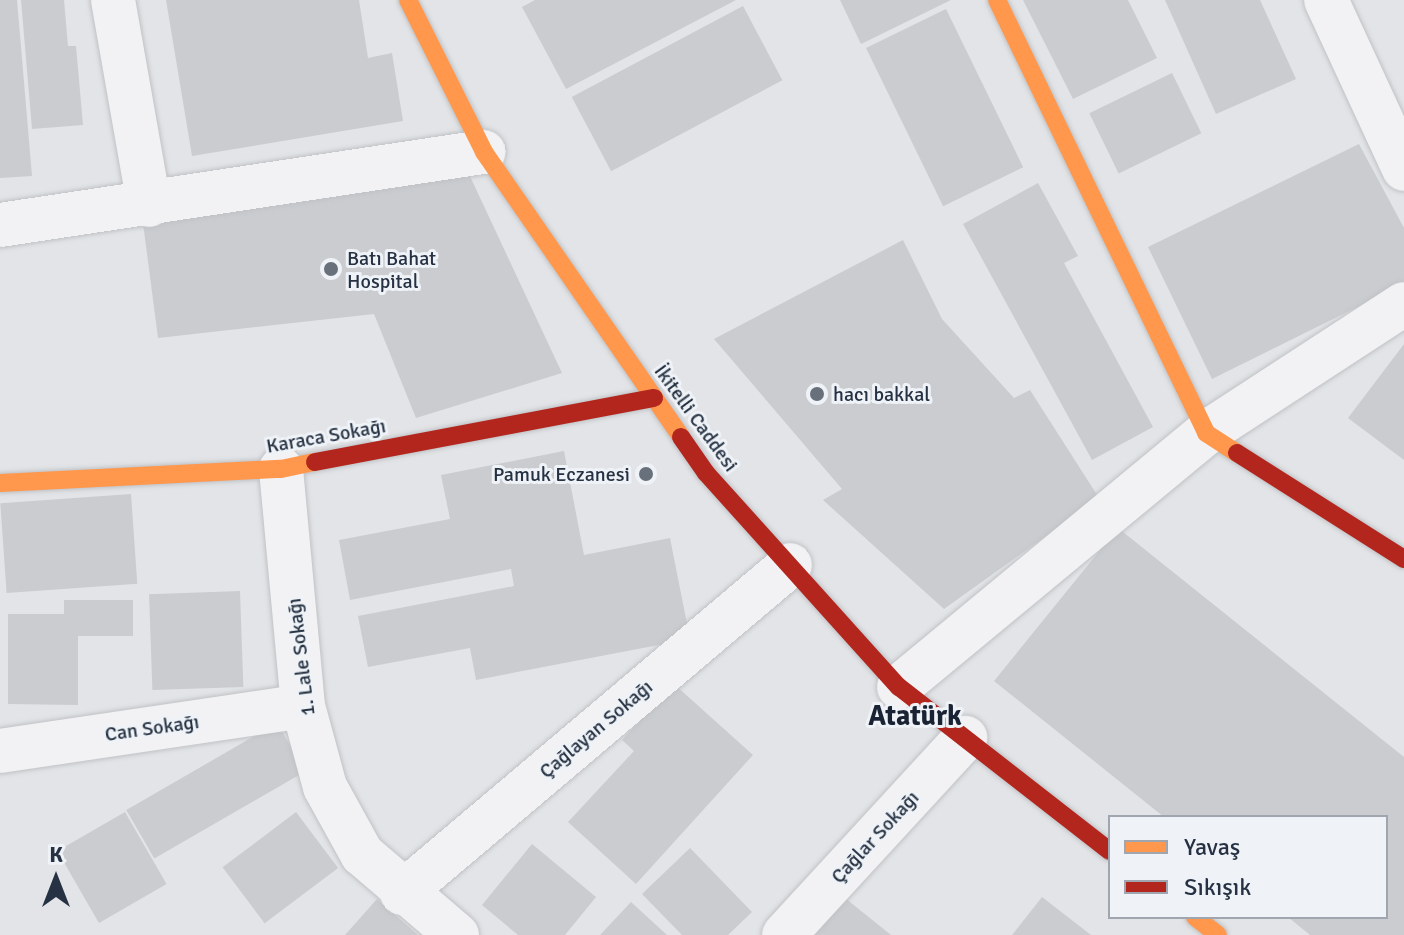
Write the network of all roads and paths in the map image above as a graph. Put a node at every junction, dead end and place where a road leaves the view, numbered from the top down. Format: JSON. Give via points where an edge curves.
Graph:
{"nodes":[{"id":1,"x":113,"y":0,"type":"edge"},
{"id":2,"x":408,"y":0,"type":"edge"},
{"id":3,"x":997,"y":0,"type":"edge"},
{"id":4,"x":1326,"y":0,"type":"edge"},
{"id":5,"x":484,"y":152,"type":"junction"},
{"id":6,"x":1404,"y":169,"type":"edge"},
{"id":7,"x":149,"y":205,"type":"junction"},
{"id":8,"x":0,"y":225,"type":"edge"},
{"id":9,"x":1404,"y":304,"type":"edge"},
{"id":10,"x":654,"y":398,"type":"junction"},
{"id":11,"x":1206,"y":433,"type":"junction"},
{"id":12,"x":281,"y":469,"type":"junction"},
{"id":13,"x":0,"y":483,"type":"edge"},
{"id":14,"x":1404,"y":559,"type":"edge"},
{"id":15,"x":790,"y":565,"type":"junction"},
{"id":16,"x":899,"y":687,"type":"junction"},
{"id":17,"x":303,"y":706,"type":"junction"},
{"id":18,"x":965,"y":738,"type":"junction"},
{"id":19,"x":0,"y":751,"type":"edge"},
{"id":20,"x":1108,"y":849,"type":"edge"},
{"id":21,"x":402,"y":893,"type":"junction"},
{"id":22,"x":1198,"y":919,"type":"edge"},
{"id":23,"x":457,"y":935,"type":"edge"},
{"id":24,"x":784,"y":935,"type":"edge"},
{"id":25,"x":1218,"y":935,"type":"edge"}],
"edges":[{"from":1,"to":7,"type":"street"},
{"from":2,"to":5,"type":"street","name":"İkitelli Caddesi"},
{"from":3,"to":11,"type":"street"},
{"from":4,"to":6,"type":"street"},
{"from":5,"to":7,"type":"street"},
{"from":5,"to":10,"type":"street","name":"İkitelli Caddesi"},
{"from":7,"to":8,"type":"street"},
{"from":9,"to":11,"type":"street"},
{"from":10,"to":12,"type":"street","name":"Karaca Sokağı"},
{"from":10,"to":15,"type":"street","name":"İkitelli Caddesi","via":[[706,473]]},
{"from":11,"to":14,"type":"street"},
{"from":11,"to":16,"type":"street"},
{"from":12,"to":13,"type":"street","name":"Karaca Sokağı"},
{"from":12,"to":17,"type":"street","name":"1. Lale Sokağı"},
{"from":15,"to":16,"type":"street","name":"İkitelli Caddesi"},
{"from":15,"to":21,"type":"street","name":"Çağlayan Sokağı"},
{"from":16,"to":18,"type":"street","name":"İkitelli Caddesi"},
{"from":17,"to":19,"type":"street","name":"Can Sokağı"},
{"from":17,"to":21,"type":"street","name":"1. Lale Sokağı","via":[[325,787],[362,854]]},
{"from":18,"to":20,"type":"street","name":"İkitelli Caddesi"},
{"from":18,"to":24,"type":"street","name":"Çağlar Sokağı"},
{"from":21,"to":23,"type":"street","name":"1. Lale Sokağı"},
{"from":22,"to":25,"type":"street"}]}
